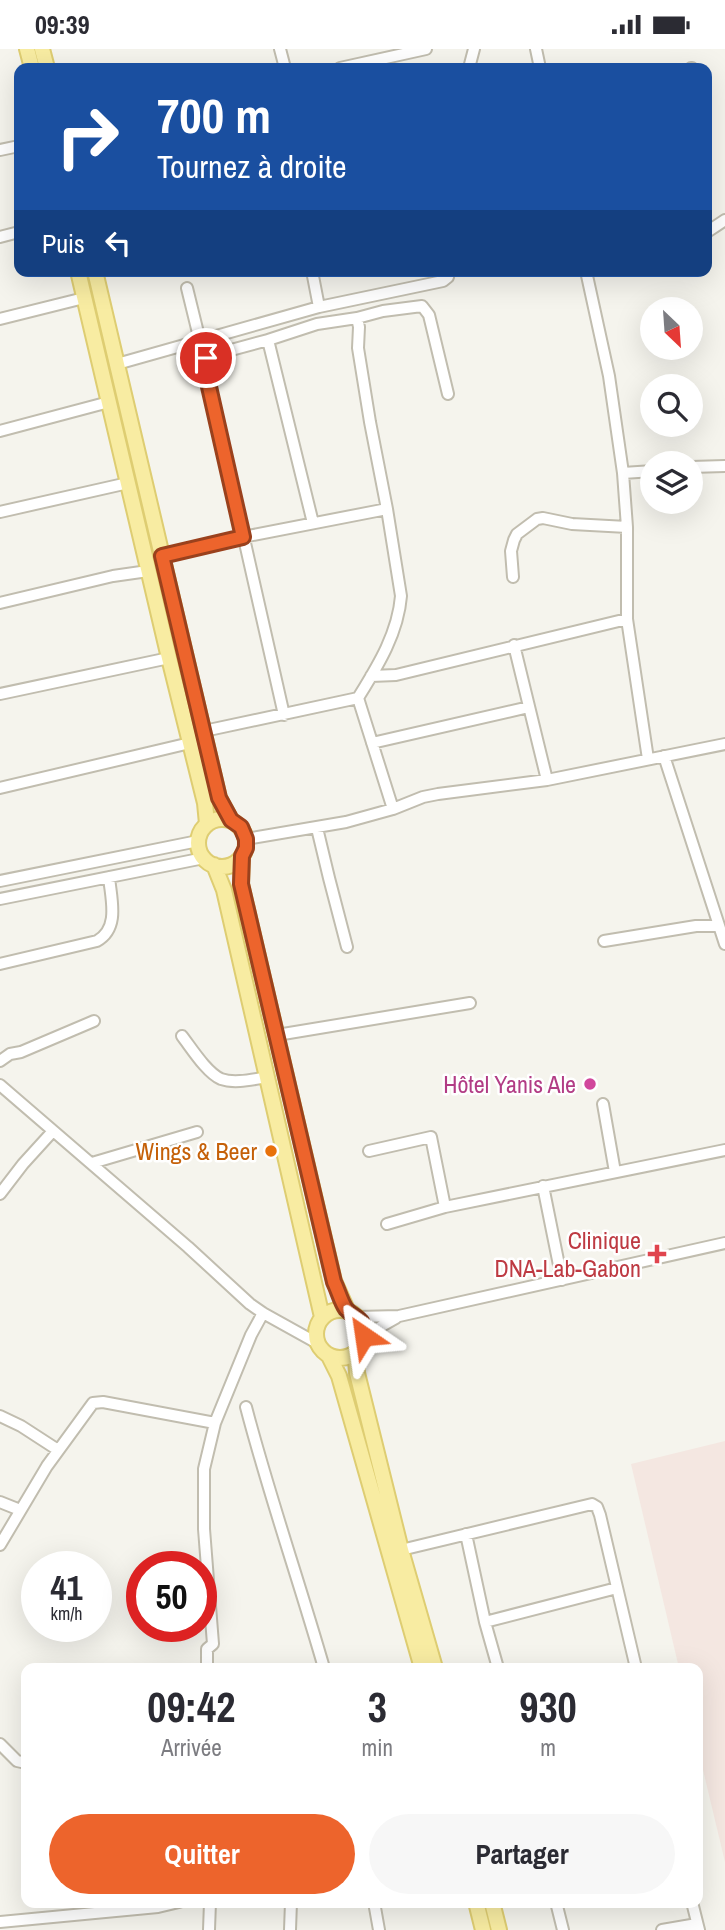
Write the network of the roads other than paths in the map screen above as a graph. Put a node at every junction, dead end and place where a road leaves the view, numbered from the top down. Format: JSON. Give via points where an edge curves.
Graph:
{"nodes":[{"id":1,"x":426,"y":49,"type":"edge"},
{"id":2,"x":372,"y":63,"type":"edge"},
{"id":3,"x":79,"y":277,"type":"edge"},
{"id":4,"x":96,"y":277,"type":"edge"},
{"id":5,"x":313,"y":277,"type":"edge"},
{"id":6,"x":448,"y":277,"type":"edge"},
{"id":7,"x":587,"y":277,"type":"edge"},
{"id":8,"x":187,"y":288,"type":"dead end"},
{"id":9,"x":84,"y":298,"type":"junction"},
{"id":10,"x":319,"y":307,"type":"junction"},
{"id":11,"x":357,"y":318,"type":"junction"},
{"id":12,"x":0,"y":319,"type":"edge"},
{"id":13,"x":268,"y":340,"type":"junction"},
{"id":14,"x":200,"y":341,"type":"junction"},
{"id":15,"x":117,"y":364,"type":"junction"},
{"id":16,"x":449,"y":394,"type":"dead end"},
{"id":17,"x":109,"y":402,"type":"junction"},
{"id":18,"x":0,"y":431,"type":"edge"},
{"id":19,"x":725,"y":465,"type":"edge"},
{"id":20,"x":703,"y":466,"type":"edge"},
{"id":21,"x":640,"y":472,"type":"edge"},
{"id":22,"x":623,"y":473,"type":"junction"},
{"id":23,"x":128,"y":483,"type":"junction"},
{"id":24,"x":387,"y":509,"type":"junction"},
{"id":25,"x":0,"y":512,"type":"edge"},
{"id":26,"x":313,"y":523,"type":"junction"},
{"id":27,"x":627,"y":527,"type":"junction"},
{"id":28,"x":243,"y":537,"type":"junction"},
{"id":29,"x":162,"y":556,"type":"junction"},
{"id":30,"x":148,"y":571,"type":"junction"},
{"id":31,"x":513,"y":577,"type":"dead end"},
{"id":32,"x":0,"y":603,"type":"edge"},
{"id":33,"x":627,"y":619,"type":"junction"},
{"id":34,"x":514,"y":645,"type":"junction"},
{"id":35,"x":169,"y":658,"type":"junction"},
{"id":36,"x":371,"y":676,"type":"junction"},
{"id":37,"x":0,"y":694,"type":"edge"},
{"id":38,"x":358,"y":698,"type":"junction"},
{"id":39,"x":529,"y":707,"type":"junction"},
{"id":40,"x":284,"y":715,"type":"junction"},
{"id":41,"x":204,"y":731,"type":"junction"},
{"id":42,"x":190,"y":743,"type":"junction"},
{"id":43,"x":372,"y":743,"type":"junction"},
{"id":44,"x":725,"y":744,"type":"edge"},
{"id":45,"x":664,"y":756,"type":"junction"},
{"id":46,"x":648,"y":759,"type":"junction"},
{"id":47,"x":547,"y":779,"type":"junction"},
{"id":48,"x":0,"y":788,"type":"edge"},
{"id":49,"x":393,"y":809,"type":"junction"},
{"id":50,"x":231,"y":820,"type":"junction"},
{"id":51,"x":207,"y":824,"type":"junction"},
{"id":52,"x":317,"y":828,"type":"junction"},
{"id":53,"x":246,"y":839,"type":"junction"},
{"id":54,"x":198,"y":841,"type":"junction"},
{"id":55,"x":242,"y":856,"type":"junction"},
{"id":56,"x":209,"y":862,"type":"junction"},
{"id":57,"x":109,"y":877,"type":"junction"},
{"id":58,"x":0,"y":881,"type":"edge"},
{"id":59,"x":0,"y":899,"type":"edge"},
{"id":60,"x":722,"y":929,"type":"edge"},
{"id":61,"x":604,"y":941,"type":"dead end"},
{"id":62,"x":725,"y":944,"type":"edge"},
{"id":63,"x":347,"y":947,"type":"dead end"},
{"id":64,"x":0,"y":964,"type":"edge"},
{"id":65,"x":470,"y":1003,"type":"dead end"},
{"id":66,"x":94,"y":1021,"type":"dead end"},
{"id":67,"x":276,"y":1035,"type":"junction"},
{"id":68,"x":182,"y":1037,"type":"dead end"},
{"id":69,"x":0,"y":1061,"type":"edge"},
{"id":70,"x":268,"y":1077,"type":"junction"},
{"id":71,"x":0,"y":1085,"type":"edge"},
{"id":72,"x":603,"y":1104,"type":"dead end"},
{"id":73,"x":53,"y":1131,"type":"junction"},
{"id":74,"x":197,"y":1132,"type":"dead end"},
{"id":75,"x":725,"y":1150,"type":"edge"},
{"id":76,"x":369,"y":1151,"type":"dead end"},
{"id":77,"x":92,"y":1163,"type":"junction"},
{"id":78,"x":615,"y":1172,"type":"junction"},
{"id":79,"x":543,"y":1187,"type":"junction"},
{"id":80,"x":0,"y":1194,"type":"edge"},
{"id":81,"x":445,"y":1207,"type":"junction"},
{"id":82,"x":387,"y":1224,"type":"dead end"},
{"id":83,"x":725,"y":1243,"type":"edge"},
{"id":84,"x":562,"y":1280,"type":"junction"},
{"id":85,"x":352,"y":1313,"type":"junction"},
{"id":86,"x":262,"y":1314,"type":"junction"},
{"id":87,"x":399,"y":1316,"type":"junction"},
{"id":88,"x":322,"y":1317,"type":"junction"},
{"id":89,"x":362,"y":1341,"type":"junction"},
{"id":90,"x":317,"y":1343,"type":"junction"},
{"id":91,"x":329,"y":1356,"type":"junction"},
{"id":92,"x":246,"y":1407,"type":"dead end"},
{"id":93,"x":0,"y":1416,"type":"edge"},
{"id":94,"x":215,"y":1423,"type":"junction"},
{"id":95,"x":58,"y":1450,"type":"junction"},
{"id":96,"x":0,"y":1502,"type":"edge"},
{"id":97,"x":20,"y":1510,"type":"junction"},
{"id":98,"x":466,"y":1534,"type":"junction"},
{"id":99,"x":0,"y":1545,"type":"edge"},
{"id":100,"x":401,"y":1549,"type":"junction"},
{"id":101,"x":617,"y":1588,"type":"junction"},
{"id":102,"x":485,"y":1622,"type":"junction"},
{"id":103,"x":207,"y":1663,"type":"edge"},
{"id":104,"x":323,"y":1663,"type":"edge"},
{"id":105,"x":421,"y":1663,"type":"edge"},
{"id":106,"x":434,"y":1663,"type":"edge"},
{"id":107,"x":497,"y":1663,"type":"edge"},
{"id":108,"x":635,"y":1663,"type":"edge"},
{"id":109,"x":0,"y":1744,"type":"edge"},
{"id":110,"x":21,"y":1762,"type":"edge"},
{"id":111,"x":147,"y":1908,"type":"edge"},
{"id":112,"x":210,"y":1908,"type":"edge"},
{"id":113,"x":291,"y":1908,"type":"edge"},
{"id":114,"x":375,"y":1908,"type":"edge"},
{"id":115,"x":478,"y":1908,"type":"edge"},
{"id":116,"x":494,"y":1908,"type":"edge"},
{"id":117,"x":558,"y":1908,"type":"edge"},
{"id":118,"x":693,"y":1908,"type":"edge"},
{"id":119,"x":0,"y":1922,"type":"edge"},
{"id":120,"x":698,"y":1927,"type":"edge"},
{"id":121,"x":209,"y":1930,"type":"edge"},
{"id":122,"x":290,"y":1930,"type":"edge"},
{"id":123,"x":379,"y":1930,"type":"edge"},
{"id":124,"x":483,"y":1930,"type":"edge"},
{"id":125,"x":499,"y":1930,"type":"edge"},
{"id":126,"x":564,"y":1930,"type":"edge"},
{"id":127,"x":662,"y":1930,"type":"edge"}],
"edges":[{"from":1,"to":2,"type":"street"},
{"from":3,"to":9,"type":"main road"},
{"from":4,"to":15,"type":"main road"},
{"from":5,"to":10,"type":"street"},
{"from":6,"to":10,"type":"street"},
{"from":7,"to":22,"type":"street","via":[[609,376]]},
{"from":8,"to":14,"type":"street"},
{"from":9,"to":12,"type":"street"},
{"from":9,"to":17,"type":"main road"},
{"from":10,"to":14,"type":"street"},
{"from":11,"to":13,"type":"street","via":[[317,324]]},
{"from":11,"to":16,"type":"street","via":[[422,306],[429,314]]},
{"from":11,"to":24,"type":"street","via":[[358,348]]},
{"from":13,"to":26,"type":"street"},
{"from":13,"to":28,"type":"street","via":[[209,356],[204,362]]},
{"from":14,"to":15,"type":"street"},
{"from":15,"to":29,"type":"main road"},
{"from":17,"to":18,"type":"street"},
{"from":17,"to":23,"type":"main road"},
{"from":19,"to":20,"type":"street"},
{"from":21,"to":22,"type":"street"},
{"from":22,"to":27,"type":"street"},
{"from":23,"to":25,"type":"street"},
{"from":23,"to":30,"type":"main road"},
{"from":24,"to":26,"type":"street"},
{"from":24,"to":36,"type":"street","via":[[400,607]]},
{"from":26,"to":28,"type":"street"},
{"from":27,"to":31,"type":"street","via":[[537,519],[514,540]]},
{"from":27,"to":33,"type":"street"},
{"from":28,"to":29,"type":"street"},
{"from":28,"to":40,"type":"street"},
{"from":29,"to":41,"type":"main road"},
{"from":30,"to":32,"type":"street"},
{"from":30,"to":35,"type":"main road"},
{"from":33,"to":34,"type":"street"},
{"from":33,"to":46,"type":"street"},
{"from":34,"to":36,"type":"street","via":[[396,675]]},
{"from":34,"to":39,"type":"street"},
{"from":35,"to":37,"type":"street"},
{"from":35,"to":42,"type":"main road"},
{"from":36,"to":38,"type":"street"},
{"from":38,"to":40,"type":"street"},
{"from":38,"to":43,"type":"street"},
{"from":39,"to":43,"type":"street"},
{"from":39,"to":47,"type":"street"},
{"from":40,"to":41,"type":"street"},
{"from":41,"to":50,"type":"main road","via":[[219,798]]},
{"from":42,"to":48,"type":"street"},
{"from":42,"to":51,"type":"main road"},
{"from":43,"to":49,"type":"street"},
{"from":44,"to":45,"type":"street"},
{"from":45,"to":46,"type":"street"},
{"from":45,"to":60,"type":"street"},
{"from":46,"to":47,"type":"street"},
{"from":47,"to":49,"type":"street","via":[[438,794]]},
{"from":49,"to":52,"type":"street"},
{"from":50,"to":51,"type":"main road"},
{"from":50,"to":53,"type":"main road","via":[[241,827]]},
{"from":51,"to":54,"type":"main road"},
{"from":52,"to":53,"type":"street"},
{"from":52,"to":63,"type":"street"},
{"from":53,"to":55,"type":"main road"},
{"from":54,"to":56,"type":"main road"},
{"from":54,"to":58,"type":"street"},
{"from":55,"to":56,"type":"main road","via":[[229,866]]},
{"from":55,"to":67,"type":"main road","via":[[241,884]]},
{"from":56,"to":57,"type":"street"},
{"from":56,"to":70,"type":"main road","via":[[224,890]]},
{"from":57,"to":59,"type":"street"},
{"from":57,"to":64,"type":"street","via":[[113,918],[103,938]]},
{"from":60,"to":61,"type":"street","via":[[696,926]]},
{"from":60,"to":62,"type":"street"},
{"from":65,"to":67,"type":"street"},
{"from":66,"to":69,"type":"street"},
{"from":67,"to":85,"type":"main road","via":[[334,1282]]},
{"from":68,"to":70,"type":"street","via":[[220,1079]]},
{"from":70,"to":88,"type":"main road"},
{"from":71,"to":73,"type":"street"},
{"from":72,"to":78,"type":"street"},
{"from":73,"to":77,"type":"street"},
{"from":73,"to":80,"type":"street"},
{"from":74,"to":77,"type":"street"},
{"from":75,"to":78,"type":"street"},
{"from":76,"to":81,"type":"street","via":[[431,1137]]},
{"from":77,"to":86,"type":"street"},
{"from":78,"to":79,"type":"street"},
{"from":79,"to":81,"type":"street"},
{"from":79,"to":84,"type":"street"},
{"from":81,"to":82,"type":"street"},
{"from":83,"to":84,"type":"street"},
{"from":84,"to":87,"type":"street"},
{"from":85,"to":87,"type":"street"},
{"from":85,"to":88,"type":"main road","via":[[334,1310]]},
{"from":85,"to":89,"type":"main road","via":[[363,1326]]},
{"from":86,"to":90,"type":"street"},
{"from":86,"to":94,"type":"street"},
{"from":87,"to":89,"type":"street"},
{"from":88,"to":90,"type":"main road","via":[[316,1329]]},
{"from":89,"to":91,"type":"main road","via":[[349,1356]]},
{"from":89,"to":100,"type":"main road","via":[[357,1373]]},
{"from":90,"to":91,"type":"main road"},
{"from":91,"to":105,"type":"main road","via":[[339,1376]]},
{"from":92,"to":104,"type":"street"},
{"from":93,"to":95,"type":"street"},
{"from":94,"to":95,"type":"street","via":[[96,1401]]},
{"from":94,"to":103,"type":"street","via":[[204,1469],[213,1644]]},
{"from":95,"to":97,"type":"street"},
{"from":96,"to":97,"type":"street"},
{"from":97,"to":99,"type":"street"},
{"from":98,"to":100,"type":"street"},
{"from":98,"to":101,"type":"street","via":[[592,1504],[600,1515]]},
{"from":98,"to":102,"type":"street"},
{"from":100,"to":106,"type":"main road"},
{"from":101,"to":102,"type":"street"},
{"from":101,"to":108,"type":"street"},
{"from":102,"to":107,"type":"street"},
{"from":109,"to":110,"type":"street"},
{"from":111,"to":119,"type":"street"},
{"from":112,"to":121,"type":"street"},
{"from":113,"to":122,"type":"street"},
{"from":114,"to":123,"type":"street"},
{"from":115,"to":124,"type":"main road"},
{"from":116,"to":125,"type":"main road"},
{"from":117,"to":126,"type":"street"},
{"from":118,"to":120,"type":"street"},
{"from":120,"to":127,"type":"street"}]}
